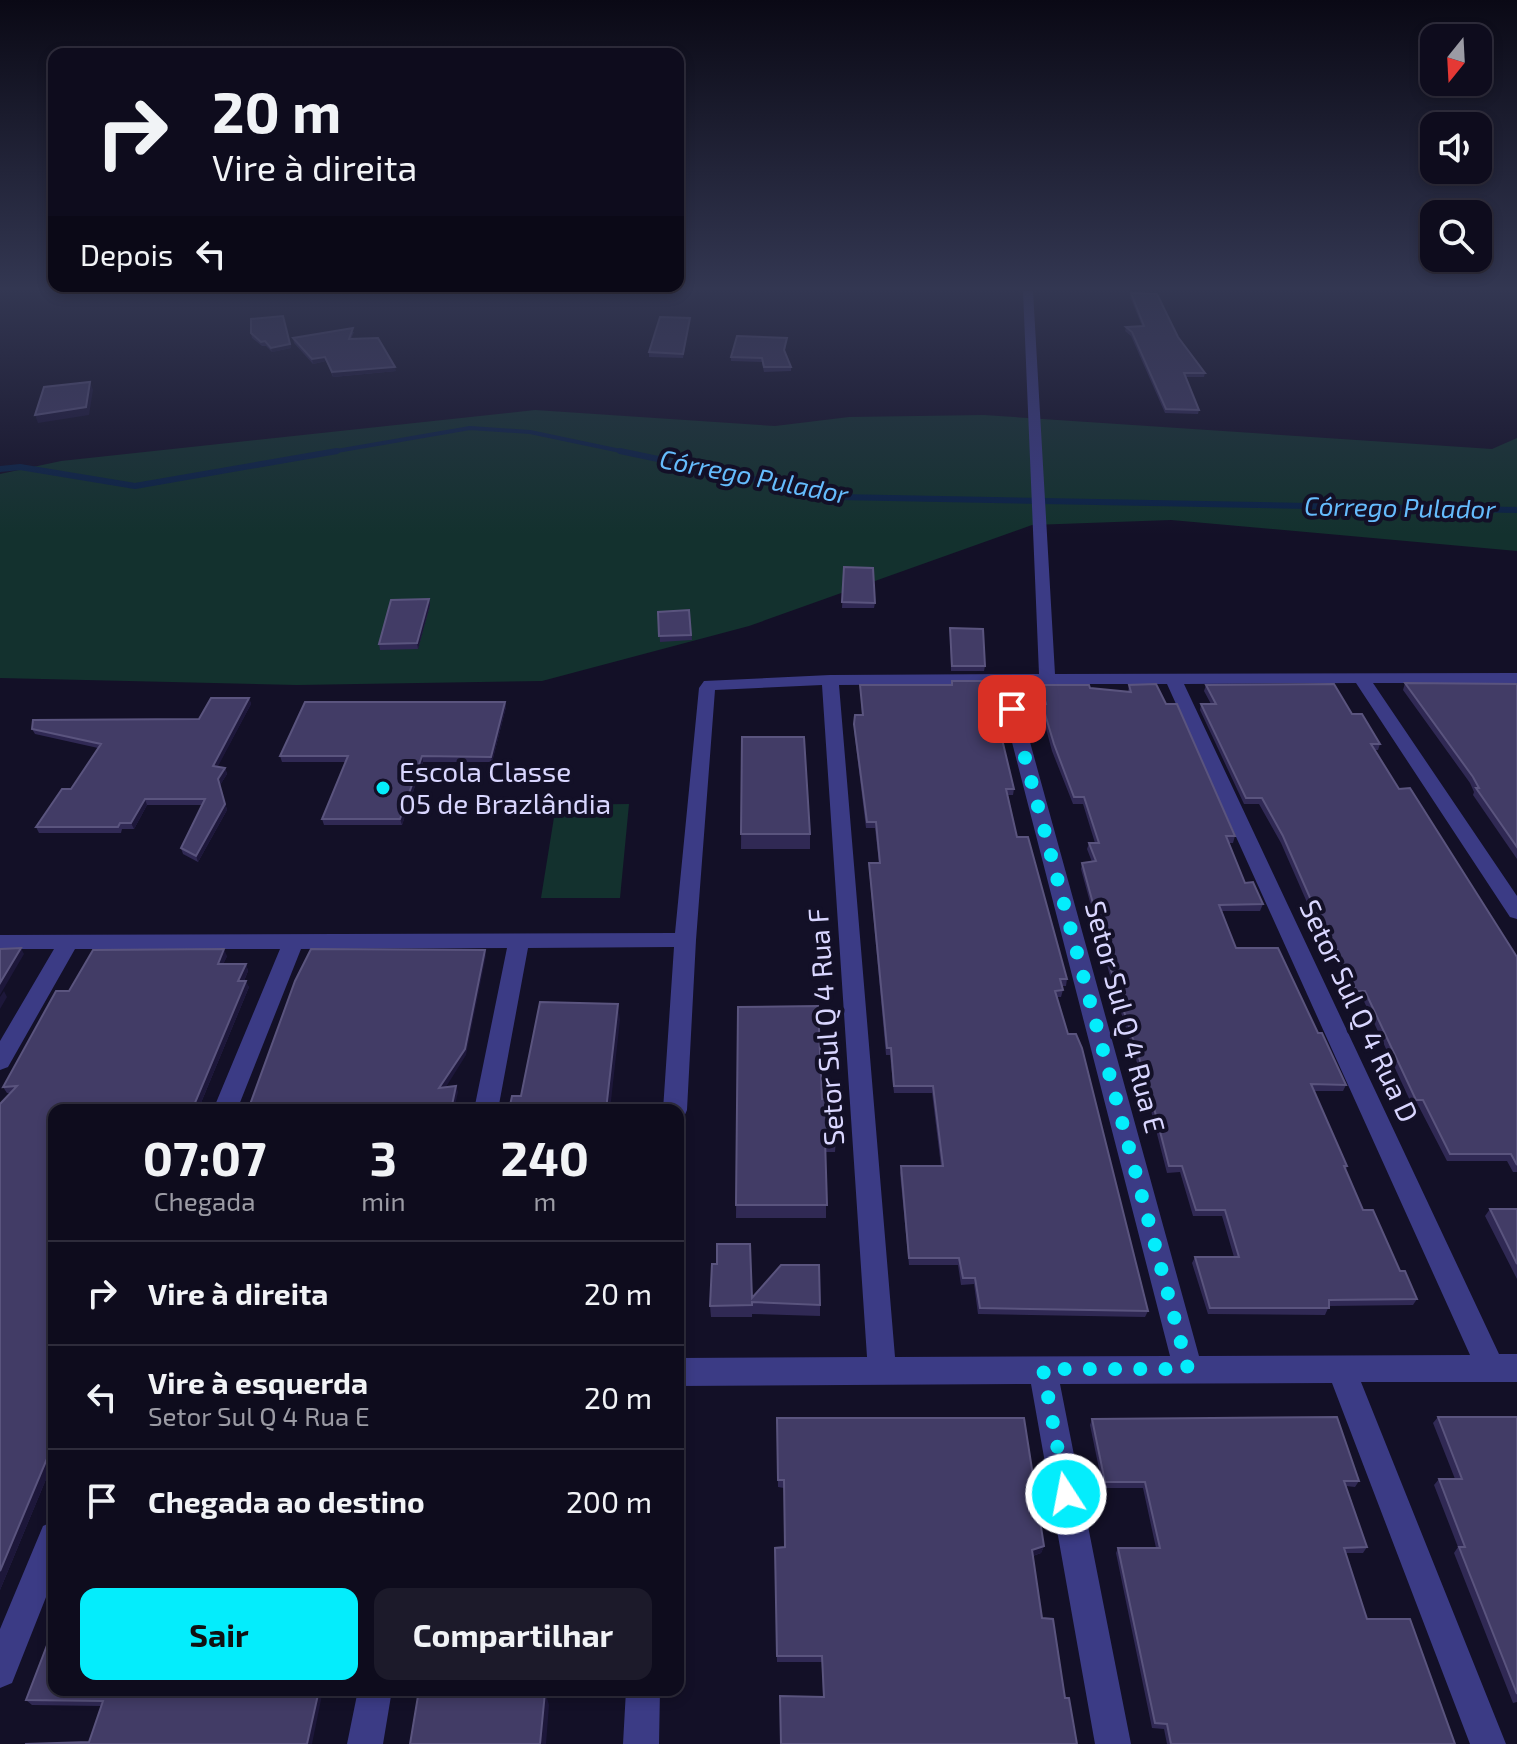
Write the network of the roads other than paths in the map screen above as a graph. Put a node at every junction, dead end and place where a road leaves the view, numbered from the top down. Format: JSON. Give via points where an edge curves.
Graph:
{"nodes":[{"id":1,"x":1032,"y":372,"type":"edge"},
{"id":2,"x":1361,"y":678,"type":"junction"},
{"id":3,"x":1517,"y":678,"type":"edge"},
{"id":4,"x":1004,"y":679,"type":"junction"},
{"id":5,"x":1047,"y":679,"type":"junction"},
{"id":6,"x":1173,"y":679,"type":"junction"},
{"id":7,"x":830,"y":680,"type":"junction"},
{"id":8,"x":1517,"y":912,"type":"edge"},
{"id":9,"x":519,"y":939,"type":"junction"},
{"id":10,"x":294,"y":940,"type":"junction"},
{"id":11,"x":685,"y":940,"type":"junction"},
{"id":12,"x":69,"y":941,"type":"junction"},
{"id":13,"x":0,"y":942,"type":"edge"},
{"id":14,"x":0,"y":1061,"type":"edge"},
{"id":15,"x":227,"y":1104,"type":"edge"},
{"id":16,"x":487,"y":1104,"type":"edge"},
{"id":17,"x":675,"y":1104,"type":"edge"},
{"id":18,"x":1504,"y":1368,"type":"edge"},
{"id":19,"x":1043,"y":1369,"type":"junction"},
{"id":20,"x":1188,"y":1369,"type":"junction"},
{"id":21,"x":1341,"y":1369,"type":"junction"},
{"id":22,"x":882,"y":1370,"type":"junction"},
{"id":23,"x":684,"y":1372,"type":"edge"},
{"id":24,"x":48,"y":1552,"type":"edge"},
{"id":25,"x":0,"y":1671,"type":"edge"},
{"id":26,"x":374,"y":1696,"type":"edge"},
{"id":27,"x":643,"y":1696,"type":"edge"},
{"id":28,"x":365,"y":1744,"type":"edge"},
{"id":29,"x":641,"y":1744,"type":"edge"},
{"id":30,"x":1113,"y":1744,"type":"edge"},
{"id":31,"x":1488,"y":1744,"type":"edge"}],
"edges":[{"from":1,"to":5,"type":"street"},
{"from":2,"to":3,"type":"street"},
{"from":2,"to":6,"type":"street"},
{"from":2,"to":8,"type":"street"},
{"from":4,"to":5,"type":"street"},
{"from":4,"to":7,"type":"street"},
{"from":4,"to":20,"type":"street","name":"Setor Sul Q 4 Rua E"},
{"from":5,"to":6,"type":"street"},
{"from":6,"to":18,"type":"street","name":"Setor Sul Q 4 Rua D"},
{"from":7,"to":11,"type":"street","via":[[717,683],[707,688]]},
{"from":7,"to":22,"type":"street","name":"Setor Sul Q 4 Rua F"},
{"from":9,"to":10,"type":"street"},
{"from":9,"to":11,"type":"street"},
{"from":9,"to":16,"type":"street"},
{"from":10,"to":12,"type":"street"},
{"from":10,"to":15,"type":"street"},
{"from":11,"to":17,"type":"street"},
{"from":12,"to":13,"type":"street"},
{"from":12,"to":14,"type":"street"},
{"from":18,"to":21,"type":"street"},
{"from":19,"to":20,"type":"street"},
{"from":19,"to":22,"type":"street"},
{"from":19,"to":30,"type":"street"},
{"from":20,"to":21,"type":"street"},
{"from":21,"to":31,"type":"street"},
{"from":22,"to":23,"type":"street"},
{"from":24,"to":25,"type":"street"},
{"from":26,"to":28,"type":"street"},
{"from":27,"to":29,"type":"street"}]}
